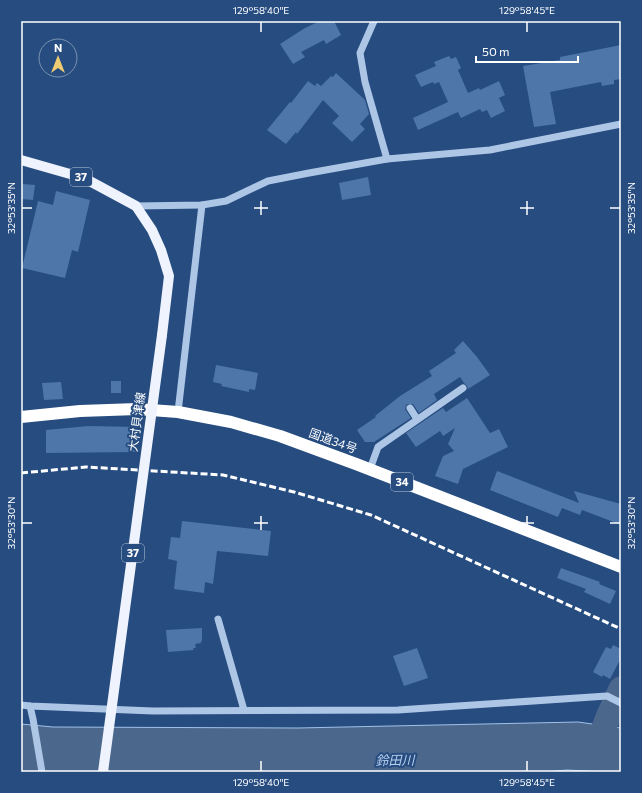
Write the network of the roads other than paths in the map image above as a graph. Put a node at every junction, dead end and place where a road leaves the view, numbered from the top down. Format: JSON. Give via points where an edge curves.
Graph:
{"nodes":[{"id":1,"x":374,"y":21,"type":"edge"},
{"id":2,"x":621,"y":124,"type":"edge"},
{"id":3,"x":388,"y":159,"type":"junction"},
{"id":4,"x":21,"y":160,"type":"edge"},
{"id":5,"x":202,"y":205,"type":"junction"},
{"id":6,"x":136,"y":206,"type":"junction"},
{"id":7,"x":462,"y":388,"type":"dead end"},
{"id":8,"x":410,"y":408,"type":"dead end"},
{"id":9,"x":178,"y":412,"type":"junction"},
{"id":10,"x":21,"y":417,"type":"edge"},
{"id":11,"x":417,"y":419,"type":"junction"},
{"id":12,"x":370,"y":469,"type":"junction"},
{"id":13,"x":621,"y":567,"type":"edge"},
{"id":14,"x":218,"y":619,"type":"dead end"},
{"id":15,"x":621,"y":703,"type":"edge"},
{"id":16,"x":21,"y":705,"type":"edge"},
{"id":17,"x":30,"y":706,"type":"junction"},
{"id":18,"x":244,"y":710,"type":"junction"},
{"id":19,"x":42,"y":772,"type":"edge"},
{"id":20,"x":103,"y":772,"type":"edge"}],
"edges":[{"from":1,"to":3,"type":"street","via":[[360,53]]},
{"from":2,"to":3,"type":"street","via":[[490,150]]},
{"from":3,"to":5,"type":"street","via":[[268,181],[226,201]]},
{"from":4,"to":6,"type":"main road","name":"大村貝津線","number":"37","via":[[84,178]]},
{"from":5,"to":6,"type":"street"},
{"from":5,"to":9,"type":"street"},
{"from":6,"to":20,"type":"main road","name":"大村貝津線","number":"37","bridge":true,"via":[[152,230],[168,276]]},
{"from":7,"to":11,"type":"street"},
{"from":8,"to":11,"type":"street"},
{"from":9,"to":10,"type":"highway","name":"国道34号","number":"34","via":[[130,409]]},
{"from":9,"to":12,"type":"highway","name":"国道34号","number":"34","via":[[232,422],[280,436]]},
{"from":11,"to":12,"type":"street","via":[[378,446]]},
{"from":12,"to":13,"type":"highway","name":"国道34号","number":"34"},
{"from":14,"to":18,"type":"street"},
{"from":15,"to":18,"type":"street","via":[[607,696],[398,710]]},
{"from":16,"to":17,"type":"street"},
{"from":17,"to":18,"type":"street","via":[[153,711]]},
{"from":17,"to":19,"type":"street"}]}
